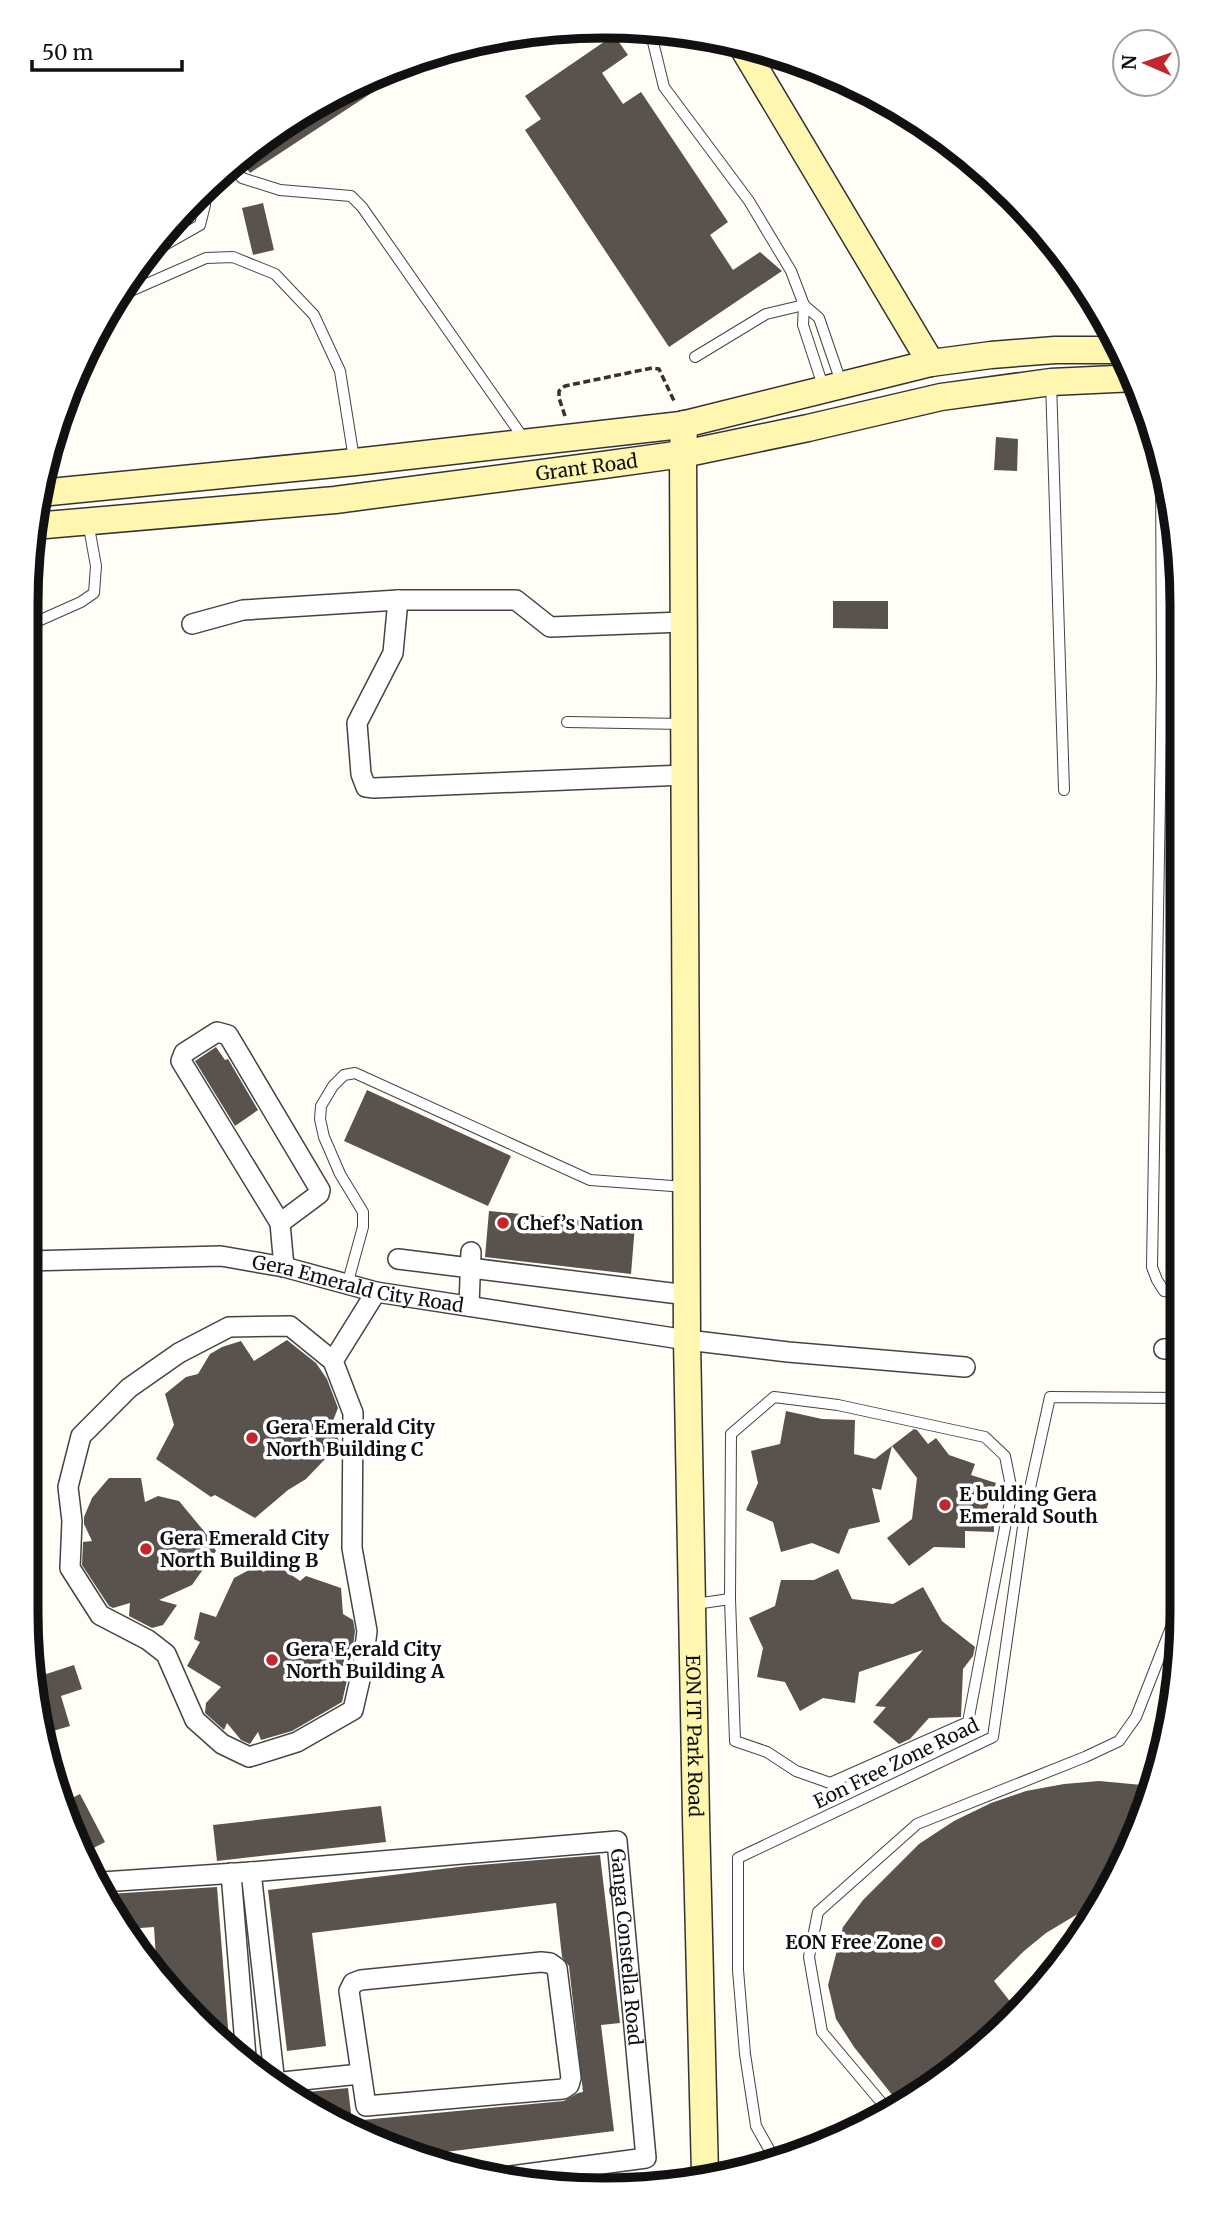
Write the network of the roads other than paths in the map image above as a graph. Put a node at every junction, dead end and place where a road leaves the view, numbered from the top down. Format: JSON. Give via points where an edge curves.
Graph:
{"nodes":[{"id":1,"x":653,"y":41,"type":"edge"},
{"id":2,"x":749,"y":57,"type":"edge"},
{"id":3,"x":238,"y":173,"type":"edge"},
{"id":4,"x":205,"y":203,"type":"edge"},
{"id":5,"x":169,"y":243,"type":"edge"},
{"id":6,"x":134,"y":289,"type":"edge"},
{"id":7,"x":804,"y":305,"type":"junction"},
{"id":8,"x":1110,"y":350,"type":"edge"},
{"id":9,"x":695,"y":357,"type":"dead end"},
{"id":10,"x":931,"y":363,"type":"junction"},
{"id":11,"x":1123,"y":379,"type":"edge"},
{"id":12,"x":1051,"y":382,"type":"junction"},
{"id":13,"x":833,"y":387,"type":"junction"},
{"id":14,"x":684,"y":424,"type":"junction"},
{"id":15,"x":527,"y":443,"type":"junction"},
{"id":16,"x":682,"y":454,"type":"junction"},
{"id":17,"x":355,"y":462,"type":"junction"},
{"id":18,"x":49,"y":492,"type":"edge"},
{"id":19,"x":1161,"y":501,"type":"edge"},
{"id":20,"x":88,"y":522,"type":"junction"},
{"id":21,"x":44,"y":525,"type":"edge"},
{"id":22,"x":398,"y":600,"type":"junction"},
{"id":23,"x":38,"y":621,"type":"edge"},
{"id":24,"x":683,"y":622,"type":"junction"},
{"id":25,"x":192,"y":624,"type":"dead end"},
{"id":26,"x":1162,"y":678,"type":"junction"},
{"id":27,"x":1170,"y":678,"type":"edge"},
{"id":28,"x":567,"y":722,"type":"dead end"},
{"id":29,"x":684,"y":724,"type":"junction"},
{"id":30,"x":684,"y":775,"type":"junction"},
{"id":31,"x":1064,"y":790,"type":"dead end"},
{"id":32,"x":687,"y":1187,"type":"junction"},
{"id":33,"x":280,"y":1223,"type":"junction"},
{"id":34,"x":398,"y":1259,"type":"dead end"},
{"id":35,"x":471,"y":1260,"type":"junction"},
{"id":36,"x":38,"y":1261,"type":"edge"},
{"id":37,"x":284,"y":1267,"type":"junction"},
{"id":38,"x":347,"y":1285,"type":"junction"},
{"id":39,"x":1170,"y":1291,"type":"edge"},
{"id":40,"x":376,"y":1292,"type":"junction"},
{"id":41,"x":687,"y":1295,"type":"junction"},
{"id":42,"x":469,"y":1307,"type":"junction"},
{"id":43,"x":687,"y":1340,"type":"junction"},
{"id":44,"x":333,"y":1361,"type":"junction"},
{"id":45,"x":965,"y":1367,"type":"dead end"},
{"id":46,"x":1170,"y":1398,"type":"edge"},
{"id":47,"x":730,"y":1599,"type":"junction"},
{"id":48,"x":691,"y":1604,"type":"junction"},
{"id":49,"x":1169,"y":1631,"type":"edge"},
{"id":50,"x":241,"y":1872,"type":"junction"},
{"id":51,"x":107,"y":1882,"type":"edge"},
{"id":52,"x":244,"y":2048,"type":"edge"},
{"id":53,"x":272,"y":2069,"type":"edge"},
{"id":54,"x":360,"y":2074,"type":"junction"},
{"id":55,"x":289,"y":2081,"type":"edge"},
{"id":56,"x":883,"y":2105,"type":"edge"},
{"id":57,"x":703,"y":2131,"type":"junction"},
{"id":58,"x":771,"y":2152,"type":"edge"},
{"id":59,"x":722,"y":2165,"type":"edge"},
{"id":60,"x":705,"y":2169,"type":"edge"},
{"id":61,"x":533,"y":2173,"type":"edge"}],
"edges":[{"from":1,"to":7,"type":"lane","via":[[664,87],[749,201],[791,271]]},
{"from":2,"to":10,"type":"main road"},
{"from":3,"to":15,"type":"lane","via":[[280,190],[338,194],[357,201]]},
{"from":4,"to":5,"type":"lane","via":[[200,225]]},
{"from":6,"to":17,"type":"lane","via":[[206,258],[233,257],[275,274],[314,315],[340,371]]},
{"from":7,"to":9,"type":"lane","via":[[766,314]]},
{"from":7,"to":13,"type":"lane","via":[[803,326]]},
{"from":7,"to":13,"type":"lane","via":[[819,318]]},
{"from":8,"to":10,"type":"main road","name":"Grant Road","via":[[1055,350]]},
{"from":10,"to":13,"type":"main road","name":"Grant Road"},
{"from":11,"to":12,"type":"main road","name":"Grant Road"},
{"from":12,"to":16,"type":"main road","name":"Grant Road","via":[[941,397]]},
{"from":12,"to":31,"type":"lane"},
{"from":13,"to":14,"type":"main road","name":"Grant Road"},
{"from":14,"to":15,"type":"main road","name":"Grant Road"},
{"from":14,"to":16,"type":"main road","name":"EON IT Park Road"},
{"from":15,"to":17,"type":"main road","name":"Grant Road"},
{"from":16,"to":20,"type":"main road","name":"Grant Road","via":[[335,500]]},
{"from":16,"to":24,"type":"main road","name":"EON IT Park Road"},
{"from":17,"to":18,"type":"main road","name":"Grant Road"},
{"from":19,"to":26,"type":"lane"},
{"from":20,"to":21,"type":"main road","name":"Grant Road"},
{"from":20,"to":23,"type":"lane","via":[[96,566],[94,593]]},
{"from":22,"to":24,"type":"street","via":[[516,600],[551,627]]},
{"from":22,"to":25,"type":"street","via":[[243,610]]},
{"from":22,"to":30,"type":"street","via":[[393,653],[357,723],[366,787]]},
{"from":24,"to":29,"type":"main road","name":"EON IT Park Road"},
{"from":26,"to":27,"type":"lane"},
{"from":26,"to":39,"type":"lane","via":[[1152,1267],[1164,1290]]},
{"from":28,"to":29,"type":"lane"},
{"from":29,"to":30,"type":"main road","name":"EON IT Park Road"},
{"from":30,"to":32,"type":"main road","name":"EON IT Park Road"},
{"from":32,"to":38,"type":"lane","via":[[590,1180],[355,1073],[344,1075],[321,1106],[320,1119],[340,1174],[363,1212]]},
{"from":32,"to":41,"type":"main road","name":"EON IT Park Road"},
{"from":33,"to":33,"type":"street","via":[[181,1061],[184,1053],[217,1032],[228,1035],[320,1190]]},
{"from":33,"to":37,"type":"street"},
{"from":34,"to":35,"type":"street"},
{"from":35,"to":41,"type":"street"},
{"from":35,"to":42,"type":"street"},
{"from":36,"to":37,"type":"street","name":"Gera Emerald City Road","via":[[221,1256]]},
{"from":37,"to":38,"type":"street","name":"Gera Emerald City Road"},
{"from":38,"to":40,"type":"street","name":"Gera Emerald City Road"},
{"from":40,"to":42,"type":"street","name":"Gera Emerald City Road"},
{"from":40,"to":44,"type":"street"},
{"from":41,"to":43,"type":"main road","name":"EON IT Park Road"},
{"from":42,"to":43,"type":"street","name":"Gera Emerald City Road"},
{"from":43,"to":45,"type":"street","name":"Gera Emerald City Road"},
{"from":43,"to":48,"type":"main road","name":"EON IT Park Road"},
{"from":44,"to":44,"type":"street","via":[[290,1326],[229,1327],[179,1353],[129,1388],[81,1436],[68,1487],[71,1568],[100,1615],[166,1654],[195,1720],[222,1744],[249,1757],[297,1742],[354,1710],[367,1631],[352,1548],[353,1413]]},
{"from":46,"to":58,"type":"lane","name":"Eon Free Zone Road","via":[[1050,1397],[1026,1506],[993,1737],[738,1858],[738,1970],[745,2054],[756,2126]]},
{"from":47,"to":47,"type":"lane","via":[[735,1741],[830,1783],[968,1721],[1012,1491],[1005,1456],[985,1437],[838,1405],[774,1397],[731,1434]]},
{"from":47,"to":48,"type":"lane"},
{"from":48,"to":57,"type":"main road","name":"EON IT Park Road"},
{"from":49,"to":56,"type":"lane","via":[[1136,1717],[1119,1741],[917,1824],[818,1912],[809,1957],[822,2032]]},
{"from":50,"to":51,"type":"street","name":"Ganga Constella Road"},
{"from":50,"to":52,"type":"street"},
{"from":50,"to":53,"type":"street"},
{"from":50,"to":61,"type":"street","name":"Ganga Constella Road","via":[[617,1841],[646,2158]]},
{"from":54,"to":54,"type":"street","via":[[366,2106],[563,2089],[571,2078],[556,1968],[541,1962],[353,1983],[349,1991]]},
{"from":54,"to":55,"type":"street"},
{"from":57,"to":59,"type":"main road"},
{"from":57,"to":60,"type":"main road","name":"EON IT Park Road"}]}
